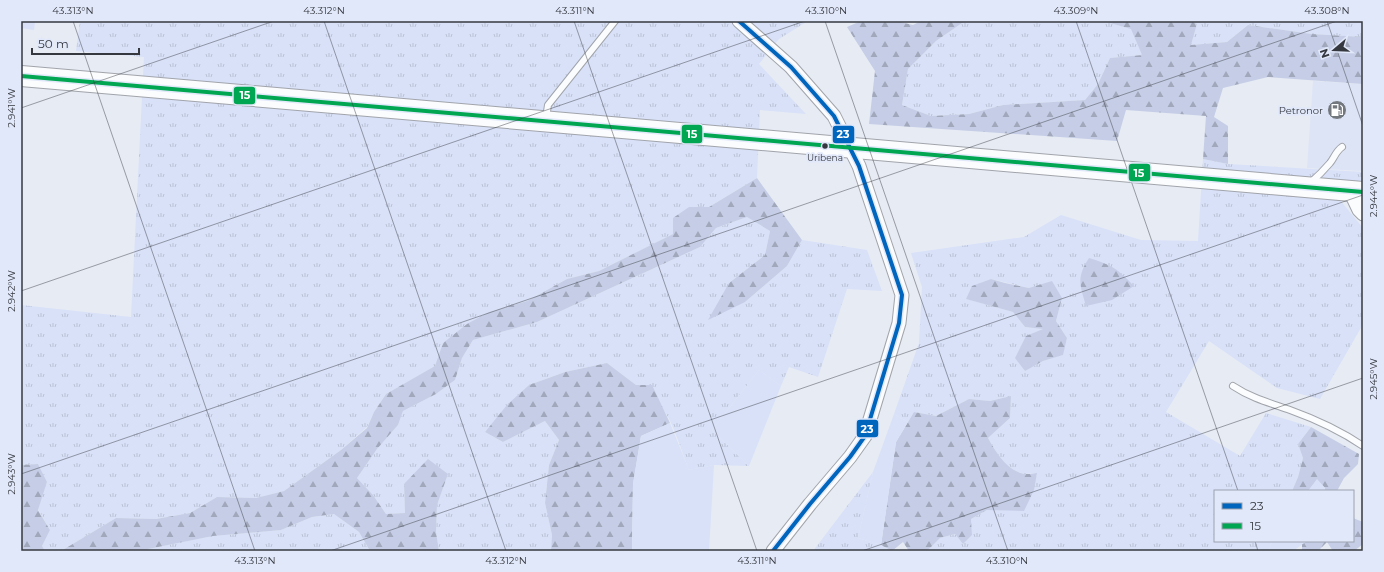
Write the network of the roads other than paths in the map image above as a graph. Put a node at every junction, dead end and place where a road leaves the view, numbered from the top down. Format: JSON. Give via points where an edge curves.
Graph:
{"nodes":[{"id":1,"x":615,"y":21,"type":"edge"},
{"id":2,"x":738,"y":21,"type":"edge"},
{"id":3,"x":21,"y":76,"type":"edge"},
{"id":4,"x":545,"y":122,"type":"junction"},
{"id":5,"x":850,"y":147,"type":"junction"},
{"id":6,"x":1342,"y":147,"type":"dead end"},
{"id":7,"x":1304,"y":188,"type":"junction"},
{"id":8,"x":1357,"y":192,"type":"edge"},
{"id":9,"x":1363,"y":214,"type":"edge"},
{"id":10,"x":1233,"y":386,"type":"dead end"},
{"id":11,"x":1363,"y":446,"type":"edge"},
{"id":12,"x":773,"y":551,"type":"edge"}],
"edges":[{"from":1,"to":4,"type":"lane","via":[[548,105]]},
{"from":2,"to":5,"type":"street","via":[[791,67],[834,116]]},
{"from":3,"to":4,"type":"main road"},
{"from":4,"to":5,"type":"main road"},
{"from":5,"to":7,"type":"main road"},
{"from":5,"to":12,"type":"street","via":[[859,166],[902,295],[900,323],[865,436]]},
{"from":6,"to":7,"type":"lane","via":[[1321,174]]},
{"from":7,"to":8,"type":"main road"},
{"from":8,"to":9,"type":"street","via":[[1359,210]]},
{"from":10,"to":11,"type":"lane","via":[[1245,394],[1291,410],[1348,436]]}]}
